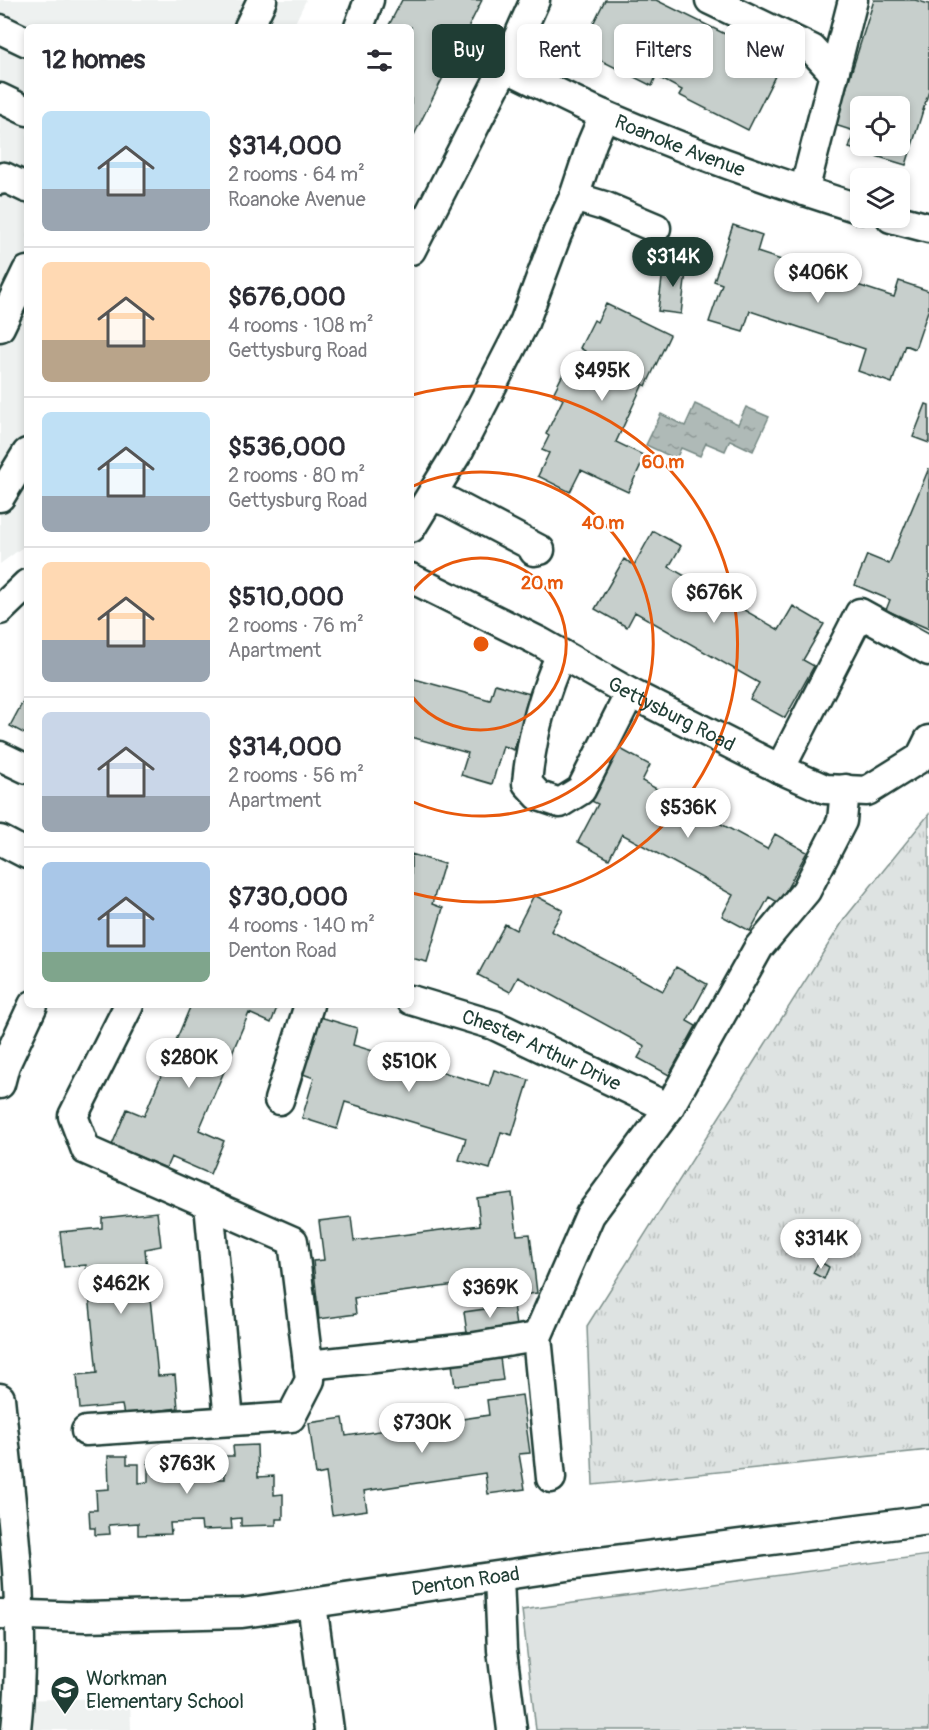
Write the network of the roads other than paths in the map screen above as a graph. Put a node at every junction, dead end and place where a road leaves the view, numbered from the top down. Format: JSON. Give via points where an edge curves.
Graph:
{"nodes":[{"id":1,"x":262,"y":0,"type":"edge"},
{"id":2,"x":369,"y":0,"type":"edge"},
{"id":3,"x":535,"y":0,"type":"edge"},
{"id":4,"x":853,"y":0,"type":"edge"},
{"id":5,"x":724,"y":3,"type":"edge"},
{"id":6,"x":250,"y":24,"type":"edge"},
{"id":7,"x":360,"y":24,"type":"edge"},
{"id":8,"x":0,"y":28,"type":"edge"},
{"id":9,"x":24,"y":40,"type":"edge"},
{"id":10,"x":505,"y":68,"type":"joint"},
{"id":11,"x":834,"y":73,"type":"junction"},
{"id":12,"x":500,"y":78,"type":"edge"},
{"id":13,"x":0,"y":98,"type":"edge"},
{"id":14,"x":24,"y":110,"type":"edge"},
{"id":15,"x":604,"y":115,"type":"junction"},
{"id":16,"x":0,"y":180,"type":"edge"},
{"id":17,"x":24,"y":187,"type":"edge"},
{"id":18,"x":804,"y":191,"type":"junction"},
{"id":19,"x":574,"y":197,"type":"junction"},
{"id":20,"x":850,"y":205,"type":"edge"},
{"id":21,"x":910,"y":223,"type":"edge"},
{"id":22,"x":656,"y":228,"type":"dead end"},
{"id":23,"x":929,"y":228,"type":"edge"},
{"id":24,"x":414,"y":244,"type":"edge"},
{"id":25,"x":24,"y":277,"type":"edge"},
{"id":26,"x":0,"y":327,"type":"edge"},
{"id":27,"x":24,"y":458,"type":"edge"},
{"id":28,"x":0,"y":497,"type":"edge"},
{"id":29,"x":432,"y":497,"type":"junction"},
{"id":30,"x":414,"y":524,"type":"edge"},
{"id":31,"x":534,"y":551,"type":"dead end"},
{"id":32,"x":414,"y":580,"type":"edge"},
{"id":33,"x":24,"y":587,"type":"edge"},
{"id":34,"x":0,"y":610,"type":"edge"},
{"id":35,"x":929,"y":651,"type":"edge"},
{"id":36,"x":561,"y":654,"type":"junction"},
{"id":37,"x":630,"y":693,"type":"junction"},
{"id":38,"x":929,"y":740,"type":"edge"},
{"id":39,"x":0,"y":756,"type":"edge"},
{"id":40,"x":24,"y":768,"type":"edge"},
{"id":41,"x":780,"y":769,"type":"junction"},
{"id":42,"x":845,"y":789,"type":"junction"},
{"id":43,"x":0,"y":840,"type":"edge"},
{"id":44,"x":24,"y":852,"type":"edge"},
{"id":45,"x":414,"y":1001,"type":"edge"},
{"id":46,"x":32,"y":1008,"type":"edge"},
{"id":47,"x":127,"y":1008,"type":"edge"},
{"id":48,"x":308,"y":1008,"type":"edge"},
{"id":49,"x":0,"y":1084,"type":"edge"},
{"id":50,"x":279,"y":1100,"type":"dead end"},
{"id":51,"x":669,"y":1108,"type":"junction"},
{"id":52,"x":209,"y":1204,"type":"junction"},
{"id":53,"x":537,"y":1337,"type":"junction"},
{"id":54,"x":308,"y":1365,"type":"junction"},
{"id":55,"x":0,"y":1398,"type":"edge"},
{"id":56,"x":229,"y":1421,"type":"junction"},
{"id":57,"x":86,"y":1431,"type":"dead end"},
{"id":58,"x":551,"y":1478,"type":"dead end"},
{"id":59,"x":929,"y":1520,"type":"edge"},
{"id":60,"x":499,"y":1577,"type":"junction"},
{"id":61,"x":312,"y":1604,"type":"junction"},
{"id":62,"x":10,"y":1615,"type":"edge"},
{"id":63,"x":16,"y":1730,"type":"edge"},
{"id":64,"x":329,"y":1730,"type":"edge"},
{"id":65,"x":512,"y":1730,"type":"edge"}],
"edges":[{"from":1,"to":6,"type":"street"},
{"from":2,"to":7,"type":"street"},
{"from":3,"to":10,"type":"street"},
{"from":4,"to":11,"type":"street"},
{"from":5,"to":11,"type":"street","via":[[812,48]]},
{"from":8,"to":9,"type":"street"},
{"from":10,"to":15,"type":"street","name":"Roanoke Avenue"},
{"from":11,"to":18,"type":"street"},
{"from":12,"to":24,"type":"street"},
{"from":13,"to":14,"type":"street"},
{"from":15,"to":18,"type":"street","name":"Roanoke Avenue"},
{"from":15,"to":19,"type":"street"},
{"from":16,"to":17,"type":"street","via":[[4,177]]},
{"from":18,"to":20,"type":"street","name":"Roanoke Avenue"},
{"from":19,"to":22,"type":"street"},
{"from":19,"to":29,"type":"street","via":[[556,234],[524,323]]},
{"from":21,"to":23,"type":"street"},
{"from":25,"to":26,"type":"street"},
{"from":27,"to":28,"type":"street"},
{"from":29,"to":30,"type":"street"},
{"from":29,"to":31,"type":"street","via":[[449,502],[540,550]]},
{"from":32,"to":36,"type":"street","name":"Gettysburg Road"},
{"from":33,"to":34,"type":"street"},
{"from":35,"to":41,"type":"street","via":[[860,613]]},
{"from":36,"to":37,"type":"street","name":"Gettysburg Road"},
{"from":36,"to":37,"type":"street","via":[[529,758],[527,783],[540,796],[560,803],[581,790]]},
{"from":37,"to":41,"type":"street","name":"Gettysburg Road"},
{"from":38,"to":42,"type":"street","name":"Gettysburg Road","via":[[920,758],[867,791]]},
{"from":39,"to":40,"type":"street"},
{"from":41,"to":42,"type":"street","name":"Gettysburg Road","via":[[825,789]]},
{"from":42,"to":51,"type":"street","via":[[842,821],[806,891],[759,947]]},
{"from":43,"to":44,"type":"street"},
{"from":45,"to":51,"type":"street","name":"Chester Arthur Drive","via":[[494,1025]]},
{"from":46,"to":49,"type":"street"},
{"from":47,"to":52,"type":"street","via":[[73,1116],[86,1150]]},
{"from":48,"to":50,"type":"street"},
{"from":51,"to":53,"type":"street","via":[[590,1215]]},
{"from":52,"to":54,"type":"street","via":[[293,1241]]},
{"from":52,"to":56,"type":"street"},
{"from":53,"to":54,"type":"street"},
{"from":53,"to":58,"type":"street"},
{"from":54,"to":56,"type":"street","via":[[310,1380],[291,1417]]},
{"from":55,"to":62,"type":"street"},
{"from":56,"to":57,"type":"street"},
{"from":59,"to":60,"type":"street","name":"Denton Road"},
{"from":60,"to":61,"type":"street","name":"Denton Road"},
{"from":60,"to":65,"type":"street","via":[[502,1650]]},
{"from":61,"to":62,"type":"street","name":"Denton Road","via":[[243,1613]]},
{"from":61,"to":64,"type":"street"},
{"from":62,"to":63,"type":"street","via":[[20,1686]]}]}
